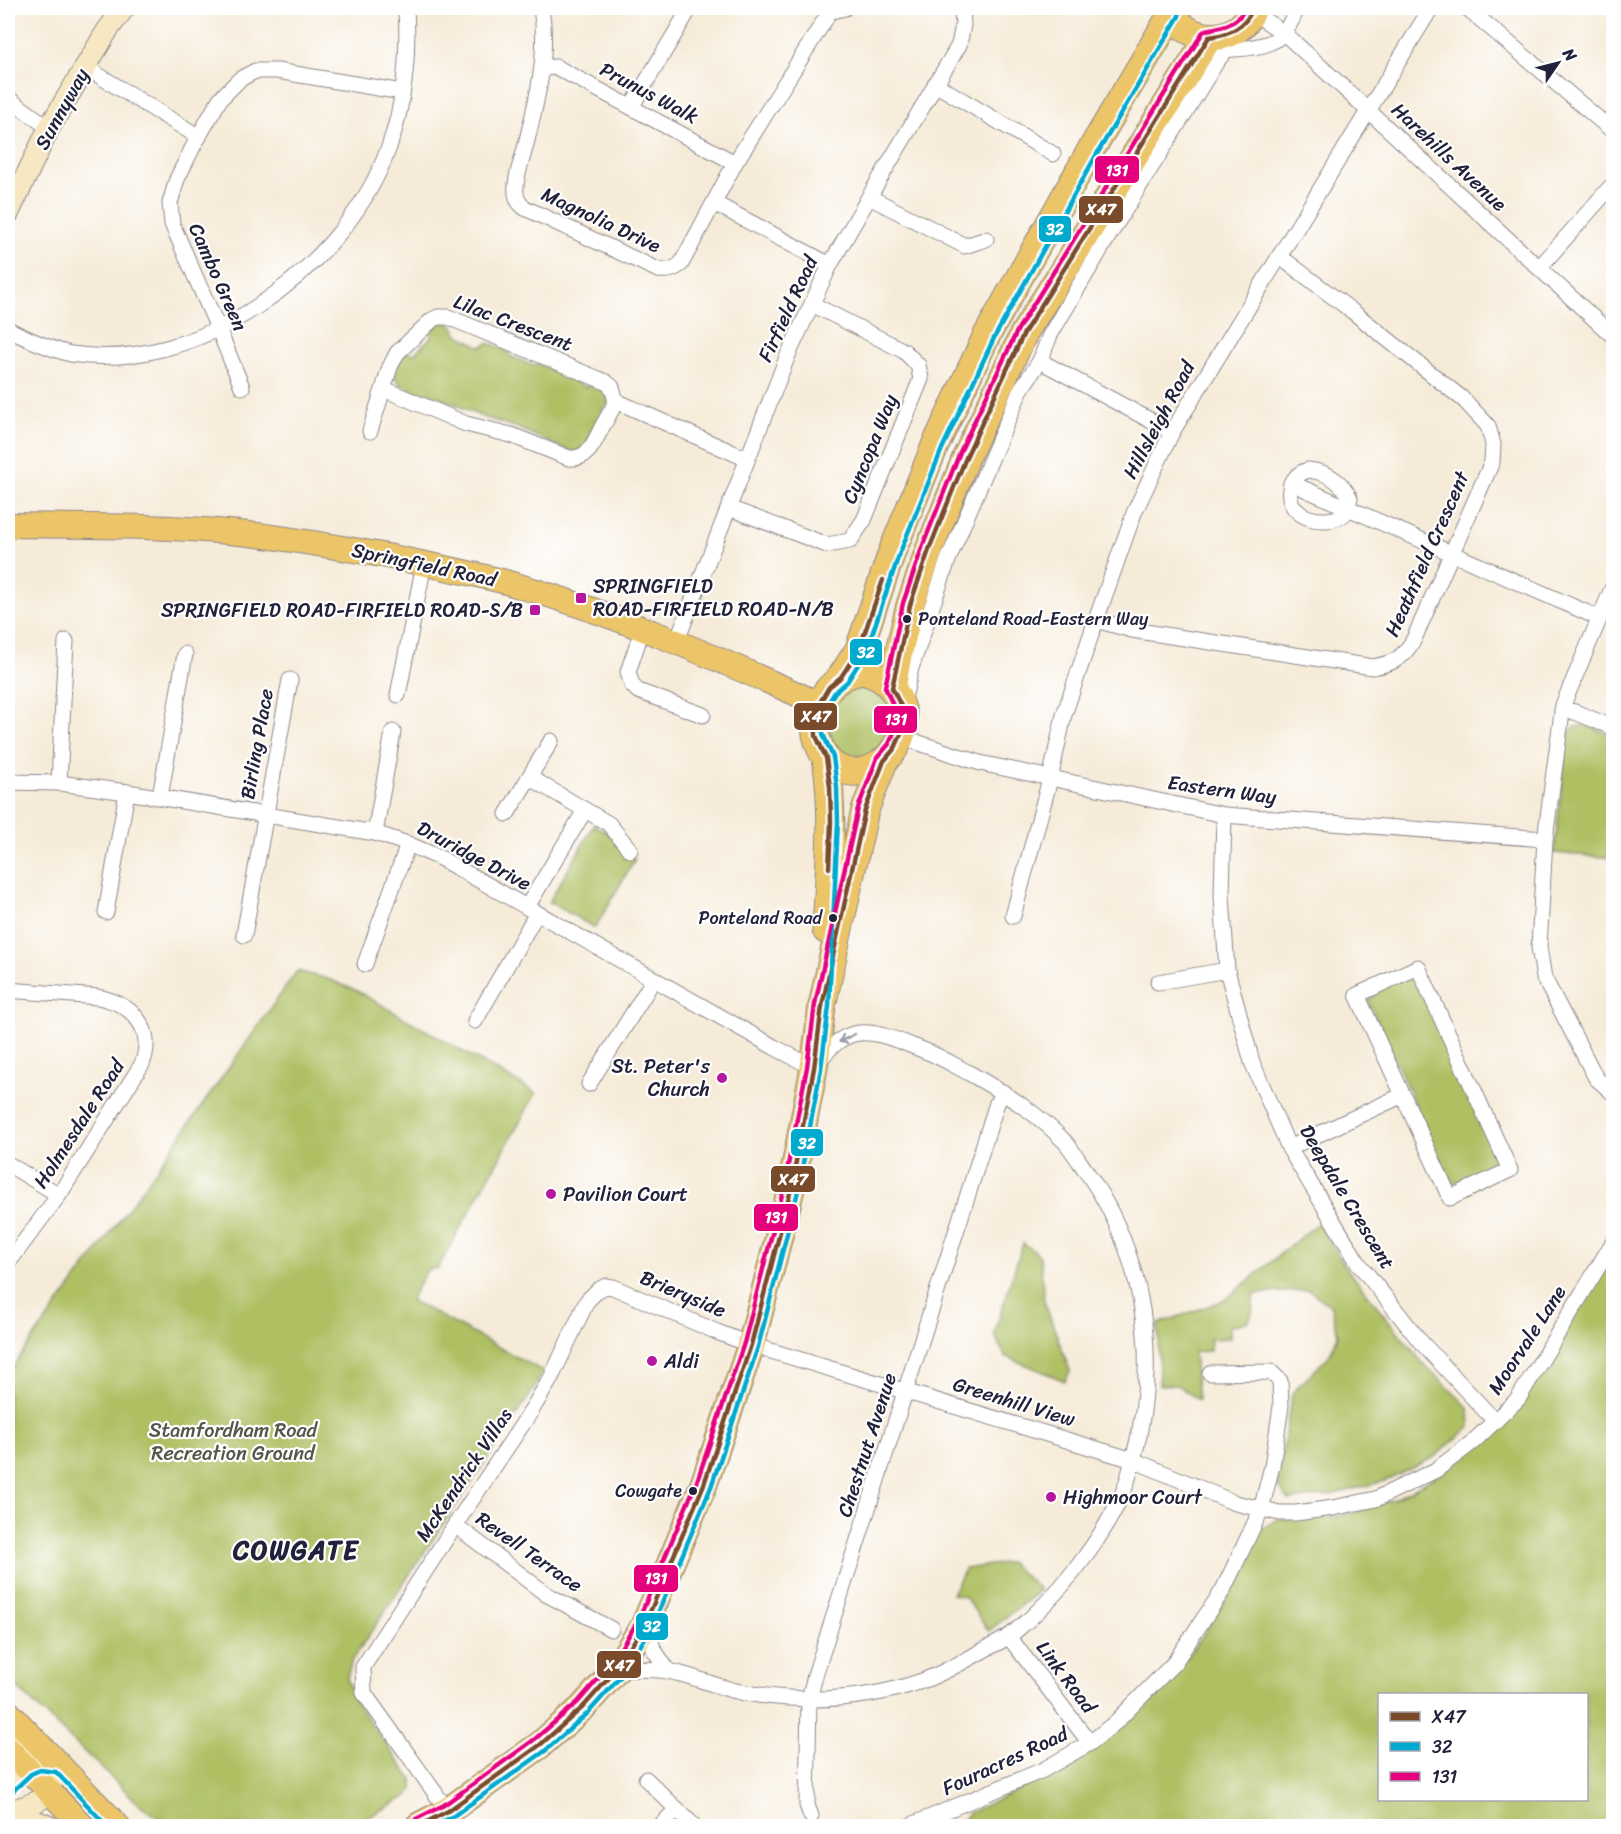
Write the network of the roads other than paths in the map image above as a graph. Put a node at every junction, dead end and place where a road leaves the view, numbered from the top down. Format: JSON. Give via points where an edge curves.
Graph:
{"nodes":[{"id":1,"x":124,"y":8,"type":"edge"},
{"id":2,"x":406,"y":8,"type":"edge"},
{"id":3,"x":541,"y":8,"type":"edge"},
{"id":4,"x":690,"y":8,"type":"edge"},
{"id":5,"x":845,"y":8,"type":"edge"},
{"id":6,"x":962,"y":8,"type":"edge"},
{"id":7,"x":1295,"y":8,"type":"edge"},
{"id":8,"x":1431,"y":8,"type":"edge"},
{"id":9,"x":1467,"y":8,"type":"edge"},
{"id":10,"x":826,"y":10,"type":"edge"},
{"id":11,"x":1172,"y":10,"type":"edge"},
{"id":12,"x":1252,"y":10,"type":"edge"},
{"id":13,"x":1284,"y":33,"type":"junction"},
{"id":14,"x":1209,"y":37,"type":"junction"},
{"id":15,"x":84,"y":68,"type":"junction"},
{"id":16,"x":542,"y":68,"type":"junction"},
{"id":17,"x":935,"y":84,"type":"junction"},
{"id":18,"x":402,"y":92,"type":"junction"},
{"id":19,"x":8,"y":98,"type":"edge"},
{"id":20,"x":632,"y":106,"type":"junction"},
{"id":21,"x":1368,"y":111,"type":"junction"},
{"id":22,"x":49,"y":128,"type":"junction"},
{"id":23,"x":1614,"y":132,"type":"edge"},
{"id":24,"x":199,"y":137,"type":"junction"},
{"id":25,"x":1053,"y":154,"type":"dead end"},
{"id":26,"x":735,"y":163,"type":"junction"},
{"id":27,"x":1614,"y":183,"type":"edge"},
{"id":28,"x":869,"y":197,"type":"junction"},
{"id":29,"x":714,"y":203,"type":"junction"},
{"id":30,"x":8,"y":214,"type":"edge"},
{"id":31,"x":986,"y":238,"type":"dead end"},
{"id":32,"x":1279,"y":256,"type":"junction"},
{"id":33,"x":830,"y":265,"type":"junction"},
{"id":34,"x":1539,"y":268,"type":"junction"},
{"id":35,"x":812,"y":304,"type":"junction"},
{"id":36,"x":218,"y":328,"type":"junction"},
{"id":37,"x":8,"y":329,"type":"edge"},
{"id":38,"x":1614,"y":337,"type":"edge"},
{"id":39,"x":1040,"y":361,"type":"junction"},
{"id":40,"x":242,"y":387,"type":"dead end"},
{"id":41,"x":384,"y":389,"type":"junction"},
{"id":42,"x":616,"y":401,"type":"junction"},
{"id":43,"x":370,"y":431,"type":"dead end"},
{"id":44,"x":1172,"y":432,"type":"junction"},
{"id":45,"x":747,"y":459,"type":"junction"},
{"id":46,"x":1291,"y":483,"type":"junction"},
{"id":47,"x":729,"y":508,"type":"junction"},
{"id":48,"x":1348,"y":508,"type":"junction"},
{"id":49,"x":8,"y":525,"type":"edge"},
{"id":50,"x":1452,"y":554,"type":"junction"},
{"id":51,"x":424,"y":564,"type":"junction"},
{"id":52,"x":1614,"y":584,"type":"edge"},
{"id":53,"x":1599,"y":618,"type":"junction"},
{"id":54,"x":1096,"y":620,"type":"junction"},
{"id":55,"x":642,"y":630,"type":"junction"},
{"id":56,"x":66,"y":641,"type":"dead end"},
{"id":57,"x":676,"y":643,"type":"junction"},
{"id":58,"x":185,"y":654,"type":"dead end"},
{"id":59,"x":841,"y":677,"type":"junction"},
{"id":60,"x":290,"y":680,"type":"dead end"},
{"id":61,"x":398,"y":695,"type":"dead end"},
{"id":62,"x":897,"y":698,"type":"junction"},
{"id":63,"x":819,"y":704,"type":"junction"},
{"id":64,"x":1562,"y":710,"type":"junction"},
{"id":65,"x":703,"y":715,"type":"dead end"},
{"id":66,"x":1614,"y":728,"type":"edge"},
{"id":67,"x":393,"y":732,"type":"dead end"},
{"id":68,"x":901,"y":737,"type":"junction"},
{"id":69,"x":551,"y":741,"type":"dead end"},
{"id":70,"x":826,"y":758,"type":"junction"},
{"id":71,"x":884,"y":761,"type":"junction"},
{"id":72,"x":529,"y":777,"type":"junction"},
{"id":73,"x":1050,"y":778,"type":"junction"},
{"id":74,"x":8,"y":782,"type":"edge"},
{"id":75,"x":59,"y":783,"type":"junction"},
{"id":76,"x":127,"y":792,"type":"junction"},
{"id":77,"x":160,"y":797,"type":"junction"},
{"id":78,"x":585,"y":810,"type":"junction"},
{"id":79,"x":507,"y":814,"type":"dead end"},
{"id":80,"x":266,"y":815,"type":"junction"},
{"id":81,"x":1224,"y":815,"type":"junction"},
{"id":82,"x":375,"y":833,"type":"junction"},
{"id":83,"x":1545,"y":839,"type":"junction"},
{"id":84,"x":408,"y":844,"type":"junction"},
{"id":85,"x":630,"y":850,"type":"dead end"},
{"id":86,"x":532,"y":910,"type":"junction"},
{"id":87,"x":106,"y":912,"type":"dead end"},
{"id":88,"x":1013,"y":916,"type":"dead end"},
{"id":89,"x":244,"y":935,"type":"dead end"},
{"id":90,"x":365,"y":964,"type":"dead end"},
{"id":91,"x":1227,"y":970,"type":"junction"},
{"id":92,"x":654,"y":979,"type":"junction"},
{"id":93,"x":1158,"y":982,"type":"dead end"},
{"id":94,"x":8,"y":990,"type":"edge"},
{"id":95,"x":822,"y":1006,"type":"junction"},
{"id":96,"x":475,"y":1021,"type":"dead end"},
{"id":97,"x":814,"y":1068,"type":"junction"},
{"id":98,"x":589,"y":1084,"type":"dead end"},
{"id":99,"x":1003,"y":1092,"type":"junction"},
{"id":100,"x":1614,"y":1094,"type":"edge"},
{"id":101,"x":1403,"y":1095,"type":"junction"},
{"id":102,"x":1289,"y":1148,"type":"junction"},
{"id":103,"x":8,"y":1164,"type":"edge"},
{"id":104,"x":59,"y":1195,"type":"junction"},
{"id":105,"x":1614,"y":1241,"type":"edge"},
{"id":106,"x":8,"y":1263,"type":"edge"},
{"id":107,"x":598,"y":1290,"type":"joint"},
{"id":108,"x":751,"y":1345,"type":"junction"},
{"id":109,"x":1210,"y":1373,"type":"dead end"},
{"id":110,"x":907,"y":1391,"type":"junction"},
{"id":111,"x":1495,"y":1421,"type":"junction"},
{"id":112,"x":1133,"y":1460,"type":"junction"},
{"id":113,"x":1261,"y":1510,"type":"junction"},
{"id":114,"x":455,"y":1525,"type":"junction"},
{"id":115,"x":645,"y":1624,"type":"junction"},
{"id":116,"x":611,"y":1629,"type":"dead end"},
{"id":117,"x":1009,"y":1637,"type":"junction"},
{"id":118,"x":616,"y":1670,"type":"junction"},
{"id":119,"x":668,"y":1671,"type":"junction"},
{"id":120,"x":809,"y":1699,"type":"junction"},
{"id":121,"x":8,"y":1712,"type":"edge"},
{"id":122,"x":8,"y":1731,"type":"edge"},
{"id":123,"x":1090,"y":1743,"type":"junction"},
{"id":124,"x":8,"y":1749,"type":"edge"},
{"id":125,"x":42,"y":1765,"type":"junction"},
{"id":126,"x":646,"y":1779,"type":"dead end"},
{"id":127,"x":8,"y":1785,"type":"edge"},
{"id":128,"x":50,"y":1791,"type":"junction"},
{"id":129,"x":677,"y":1809,"type":"junction"},
{"id":130,"x":8,"y":1811,"type":"edge"},
{"id":131,"x":448,"y":1811,"type":"junction"},
{"id":132,"x":811,"y":1816,"type":"dead end"},
{"id":133,"x":940,"y":1821,"type":"edge"},
{"id":134,"x":118,"y":1824,"type":"edge"},
{"id":135,"x":48,"y":1827,"type":"edge"},
{"id":136,"x":83,"y":1827,"type":"edge"},
{"id":137,"x":419,"y":1827,"type":"edge"},
{"id":138,"x":660,"y":1827,"type":"edge"},
{"id":139,"x":694,"y":1827,"type":"edge"},
{"id":140,"x":909,"y":1827,"type":"edge"}],
"edges":[{"from":1,"to":15,"type":"street","name":"Sunnyway"},
{"from":2,"to":18,"type":"street","via":[[408,53]]},
{"from":3,"to":16,"type":"street","name":"Magnolia Drive"},
{"from":4,"to":20,"type":"street"},
{"from":5,"to":10,"type":"street","name":"Magnolia Drive"},
{"from":6,"to":17,"type":"street","name":"Firfield Road","via":[[959,45]]},
{"from":7,"to":13,"type":"street"},
{"from":8,"to":21,"type":"street","name":"Hillsleigh Road"},
{"from":9,"to":23,"type":"street"},
{"from":10,"to":26,"type":"street","name":"Magnolia Drive","via":[[826,18]]},
{"from":11,"to":14,"type":"highway","via":[[1182,25]]},
{"from":11,"to":59,"type":"highway","via":[[987,335],[935,446],[892,552],[859,649]]},
{"from":12,"to":13,"type":"street","name":"Harehills Avenue"},
{"from":12,"to":14,"type":"highway","via":[[1241,26],[1228,34]]},
{"from":13,"to":21,"type":"street","name":"Harehills Avenue"},
{"from":13,"to":39,"type":"street","via":[[1269,45],[1226,50],[1216,61],[1050,335]]},
{"from":14,"to":62,"type":"highway","via":[[1024,333],[967,455],[930,547],[897,655]]},
{"from":15,"to":22,"type":"street","name":"Sunnyway"},
{"from":15,"to":24,"type":"street"},
{"from":16,"to":20,"type":"street","name":"Prunus Walk","via":[[556,67]]},
{"from":16,"to":29,"type":"street","name":"Magnolia Drive","via":[[517,183],[518,202],[525,208],[667,271],[681,264]]},
{"from":17,"to":25,"type":"street"},
{"from":17,"to":28,"type":"street","name":"Firfield Road"},
{"from":18,"to":24,"type":"street","name":"Cambo Green","via":[[277,71],[255,71],[240,78],[220,99]]},
{"from":18,"to":36,"type":"street","via":[[398,120],[384,159],[367,194],[341,229],[305,269],[268,299]]},
{"from":19,"to":22,"type":"street"},
{"from":20,"to":26,"type":"street","name":"Prunus Walk"},
{"from":21,"to":32,"type":"street","name":"Hillsleigh Road"},
{"from":21,"to":34,"type":"street","name":"Harehills Avenue"},
{"from":22,"to":30,"type":"street","name":"Sunnyway"},
{"from":24,"to":36,"type":"street","name":"Cambo Green","via":[[177,179],[170,203],[172,224]]},
{"from":26,"to":29,"type":"street","name":"Magnolia Drive"},
{"from":27,"to":34,"type":"street"},
{"from":28,"to":31,"type":"street","via":[[965,246]]},
{"from":28,"to":33,"type":"street","name":"Firfield Road"},
{"from":29,"to":33,"type":"street"},
{"from":32,"to":44,"type":"street","name":"Hillsleigh Road"},
{"from":32,"to":50,"type":"street","name":"Heathfield Crescent","via":[[1464,400],[1488,426],[1492,462]]},
{"from":33,"to":35,"type":"street","name":"Firfield Road"},
{"from":34,"to":38,"type":"street","name":"Harehills Avenue"},
{"from":35,"to":45,"type":"street","name":"Firfield Road"},
{"from":35,"to":47,"type":"street","name":"Cyncopa Way","via":[[904,351],[921,373],[864,520],[850,541],[827,546]]},
{"from":36,"to":37,"type":"street","via":[[159,349],[104,356],[70,354]]},
{"from":36,"to":40,"type":"street","name":"Cambo Green"},
{"from":39,"to":44,"type":"street"},
{"from":39,"to":62,"type":"street","via":[[1021,389],[948,560]]},
{"from":41,"to":42,"type":"street","via":[[466,424],[511,435],[576,459],[592,447]]},
{"from":41,"to":42,"type":"street","name":"Lilac Crescent","via":[[390,367],[402,348],[432,320],[448,316],[606,382]]},
{"from":41,"to":43,"type":"street","name":"Lilac Crescent"},
{"from":42,"to":45,"type":"street","name":"Lilac Crescent"},
{"from":44,"to":54,"type":"street","name":"Hillsleigh Road","via":[[1134,513]]},
{"from":45,"to":47,"type":"street","name":"Firfield Road"},
{"from":46,"to":48,"type":"street"},
{"from":46,"to":48,"type":"street","via":[[1300,472],[1308,470],[1330,476],[1350,498]]},
{"from":46,"to":48,"type":"street","via":[[1289,494],[1301,514],[1332,519]]},
{"from":47,"to":57,"type":"street","name":"Firfield Road"},
{"from":48,"to":50,"type":"street"},
{"from":49,"to":51,"type":"main road","name":"Springfield Road","via":[[238,533],[326,544]]},
{"from":50,"to":53,"type":"street"},
{"from":50,"to":54,"type":"street","name":"Heathfield Crescent","via":[[1405,654],[1373,667],[1132,630]]},
{"from":51,"to":55,"type":"main road","name":"Springfield Road","via":[[501,581]]},
{"from":51,"to":61,"type":"street"},
{"from":52,"to":53,"type":"street"},
{"from":53,"to":64,"type":"street"},
{"from":54,"to":73,"type":"street","name":"Hillsleigh Road","via":[[1064,715]]},
{"from":55,"to":57,"type":"main road","name":"Springfield Road"},
{"from":55,"to":65,"type":"street","via":[[628,672],[632,685],[638,691]]},
{"from":56,"to":75,"type":"street"},
{"from":57,"to":63,"type":"main road","name":"Springfield Road"},
{"from":58,"to":77,"type":"street"},
{"from":59,"to":62,"type":"highway","via":[[852,672],[874,674]]},
{"from":59,"to":63,"type":"highway"},
{"from":60,"to":80,"type":"street","name":"Birling Place"},
{"from":62,"to":68,"type":"highway","via":[[904,720]]},
{"from":63,"to":70,"type":"highway","via":[[816,736]]},
{"from":64,"to":66,"type":"street"},
{"from":64,"to":83,"type":"street"},
{"from":67,"to":82,"type":"street"},
{"from":68,"to":71,"type":"highway"},
{"from":68,"to":73,"type":"street","name":"Eastern Way","via":[[980,763]]},
{"from":69,"to":72,"type":"street"},
{"from":70,"to":71,"type":"highway","via":[[846,772],[863,773]]},
{"from":70,"to":95,"type":"highway","via":[[831,822]]},
{"from":71,"to":95,"type":"highway","via":[[865,810]]},
{"from":72,"to":78,"type":"street"},
{"from":72,"to":79,"type":"street"},
{"from":73,"to":81,"type":"street","name":"Eastern Way"},
{"from":73,"to":88,"type":"street","name":"Hillsleigh Road"},
{"from":74,"to":75,"type":"street","name":"Druridge Drive"},
{"from":75,"to":76,"type":"street","name":"Druridge Drive"},
{"from":76,"to":77,"type":"street","name":"Druridge Drive"},
{"from":76,"to":87,"type":"street"},
{"from":77,"to":80,"type":"street","name":"Druridge Drive"},
{"from":78,"to":85,"type":"street","via":[[609,824]]},
{"from":78,"to":86,"type":"street"},
{"from":80,"to":82,"type":"street","name":"Druridge Drive"},
{"from":80,"to":89,"type":"street","name":"Birling Place"},
{"from":81,"to":83,"type":"street","name":"Eastern Way"},
{"from":81,"to":91,"type":"street","name":"Deepdale Crescent","via":[[1222,896]]},
{"from":82,"to":84,"type":"street","name":"Druridge Drive"},
{"from":83,"to":100,"type":"street","via":[[1539,947],[1544,978],[1596,1078]]},
{"from":84,"to":86,"type":"street","name":"Druridge Drive"},
{"from":84,"to":90,"type":"street"},
{"from":86,"to":92,"type":"street","name":"Druridge Drive"},
{"from":86,"to":96,"type":"street"},
{"from":91,"to":93,"type":"street"},
{"from":91,"to":102,"type":"street","name":"Deepdale Crescent","via":[[1252,1062]]},
{"from":92,"to":97,"type":"street","name":"Druridge Drive"},
{"from":92,"to":98,"type":"street"},
{"from":94,"to":104,"type":"street","name":"Holmesdale Road","via":[[111,999],[136,1017],[147,1046],[142,1064]]},
{"from":95,"to":97,"type":"highway"},
{"from":99,"to":97,"type":"street","one_way":true,"via":[[935,1054],[890,1037],[862,1032],[847,1035],[824,1053]]},
{"from":97,"to":108,"type":"highway","via":[[790,1193]]},
{"from":99,"to":110,"type":"street","name":"Chestnut Avenue"},
{"from":99,"to":112,"type":"street","via":[[1037,1115],[1068,1145],[1099,1191],[1124,1241],[1140,1293],[1146,1352],[1140,1436]]},
{"from":101,"to":101,"type":"street","via":[[1357,995],[1418,967],[1510,1170],[1450,1198]]},
{"from":101,"to":102,"type":"street"},
{"from":102,"to":111,"type":"street","name":"Deepdale Crescent","via":[[1359,1264],[1420,1341]]},
{"from":103,"to":104,"type":"street"},
{"from":104,"to":106,"type":"street","name":"Holmesdale Road"},
{"from":105,"to":111,"type":"street","name":"Moorvale Lane","via":[[1518,1399]]},
{"from":107,"to":108,"type":"street","name":"Brieryside","via":[[613,1287]]},
{"from":107,"to":114,"type":"street","name":"McKendrick Villas","via":[[587,1302],[528,1416]]},
{"from":108,"to":110,"type":"street","name":"Greenhill View"},
{"from":108,"to":115,"type":"highway","via":[[704,1484]]},
{"from":109,"to":113,"type":"street","name":"Fouracres Road","via":[[1271,1372],[1280,1381],[1281,1406]]},
{"from":110,"to":112,"type":"street","name":"Greenhill View"},
{"from":110,"to":120,"type":"street","name":"Chestnut Avenue"},
{"from":111,"to":113,"type":"street","name":"Moorvale Lane","via":[[1436,1470],[1376,1499],[1296,1513]]},
{"from":112,"to":113,"type":"street","name":"Greenhill View","via":[[1234,1503]]},
{"from":112,"to":117,"type":"street","via":[[1113,1512],[1082,1562]]},
{"from":113,"to":123,"type":"street","name":"Fouracres Road","via":[[1223,1590],[1174,1664]]},
{"from":114,"to":116,"type":"street","name":"Revell Terrace","via":[[546,1594]]},
{"from":114,"to":131,"type":"street","name":"McKendrick Villas","via":[[363,1667],[364,1693]]},
{"from":115,"to":118,"type":"highway"},
{"from":115,"to":119,"type":"street","via":[[653,1648]]},
{"from":117,"to":120,"type":"street","via":[[922,1681],[848,1699]]},
{"from":117,"to":123,"type":"street","name":"Link Road"},
{"from":118,"to":119,"type":"street"},
{"from":118,"to":131,"type":"highway","via":[[583,1707],[540,1745]]},
{"from":119,"to":120,"type":"street","via":[[744,1693]]},
{"from":120,"to":132,"type":"street","name":"Chestnut Avenue","via":[[807,1805]]},
{"from":121,"to":125,"type":"main road"},
{"from":122,"to":125,"type":"street"},
{"from":123,"to":133,"type":"street","name":"Fouracres Road"},
{"from":124,"to":125,"type":"main road"},
{"from":125,"to":127,"type":"street"},
{"from":125,"to":128,"type":"main road"},
{"from":125,"to":134,"type":"main road"},
{"from":126,"to":129,"type":"street"},
{"from":128,"to":130,"type":"street","via":[[29,1805]]},
{"from":128,"to":136,"type":"main road"},
{"from":129,"to":138,"type":"street"},
{"from":129,"to":139,"type":"street"},
{"from":130,"to":135,"type":"street"},
{"from":131,"to":137,"type":"highway"},
{"from":133,"to":140,"type":"street","name":"Fouracres Road"}]}
